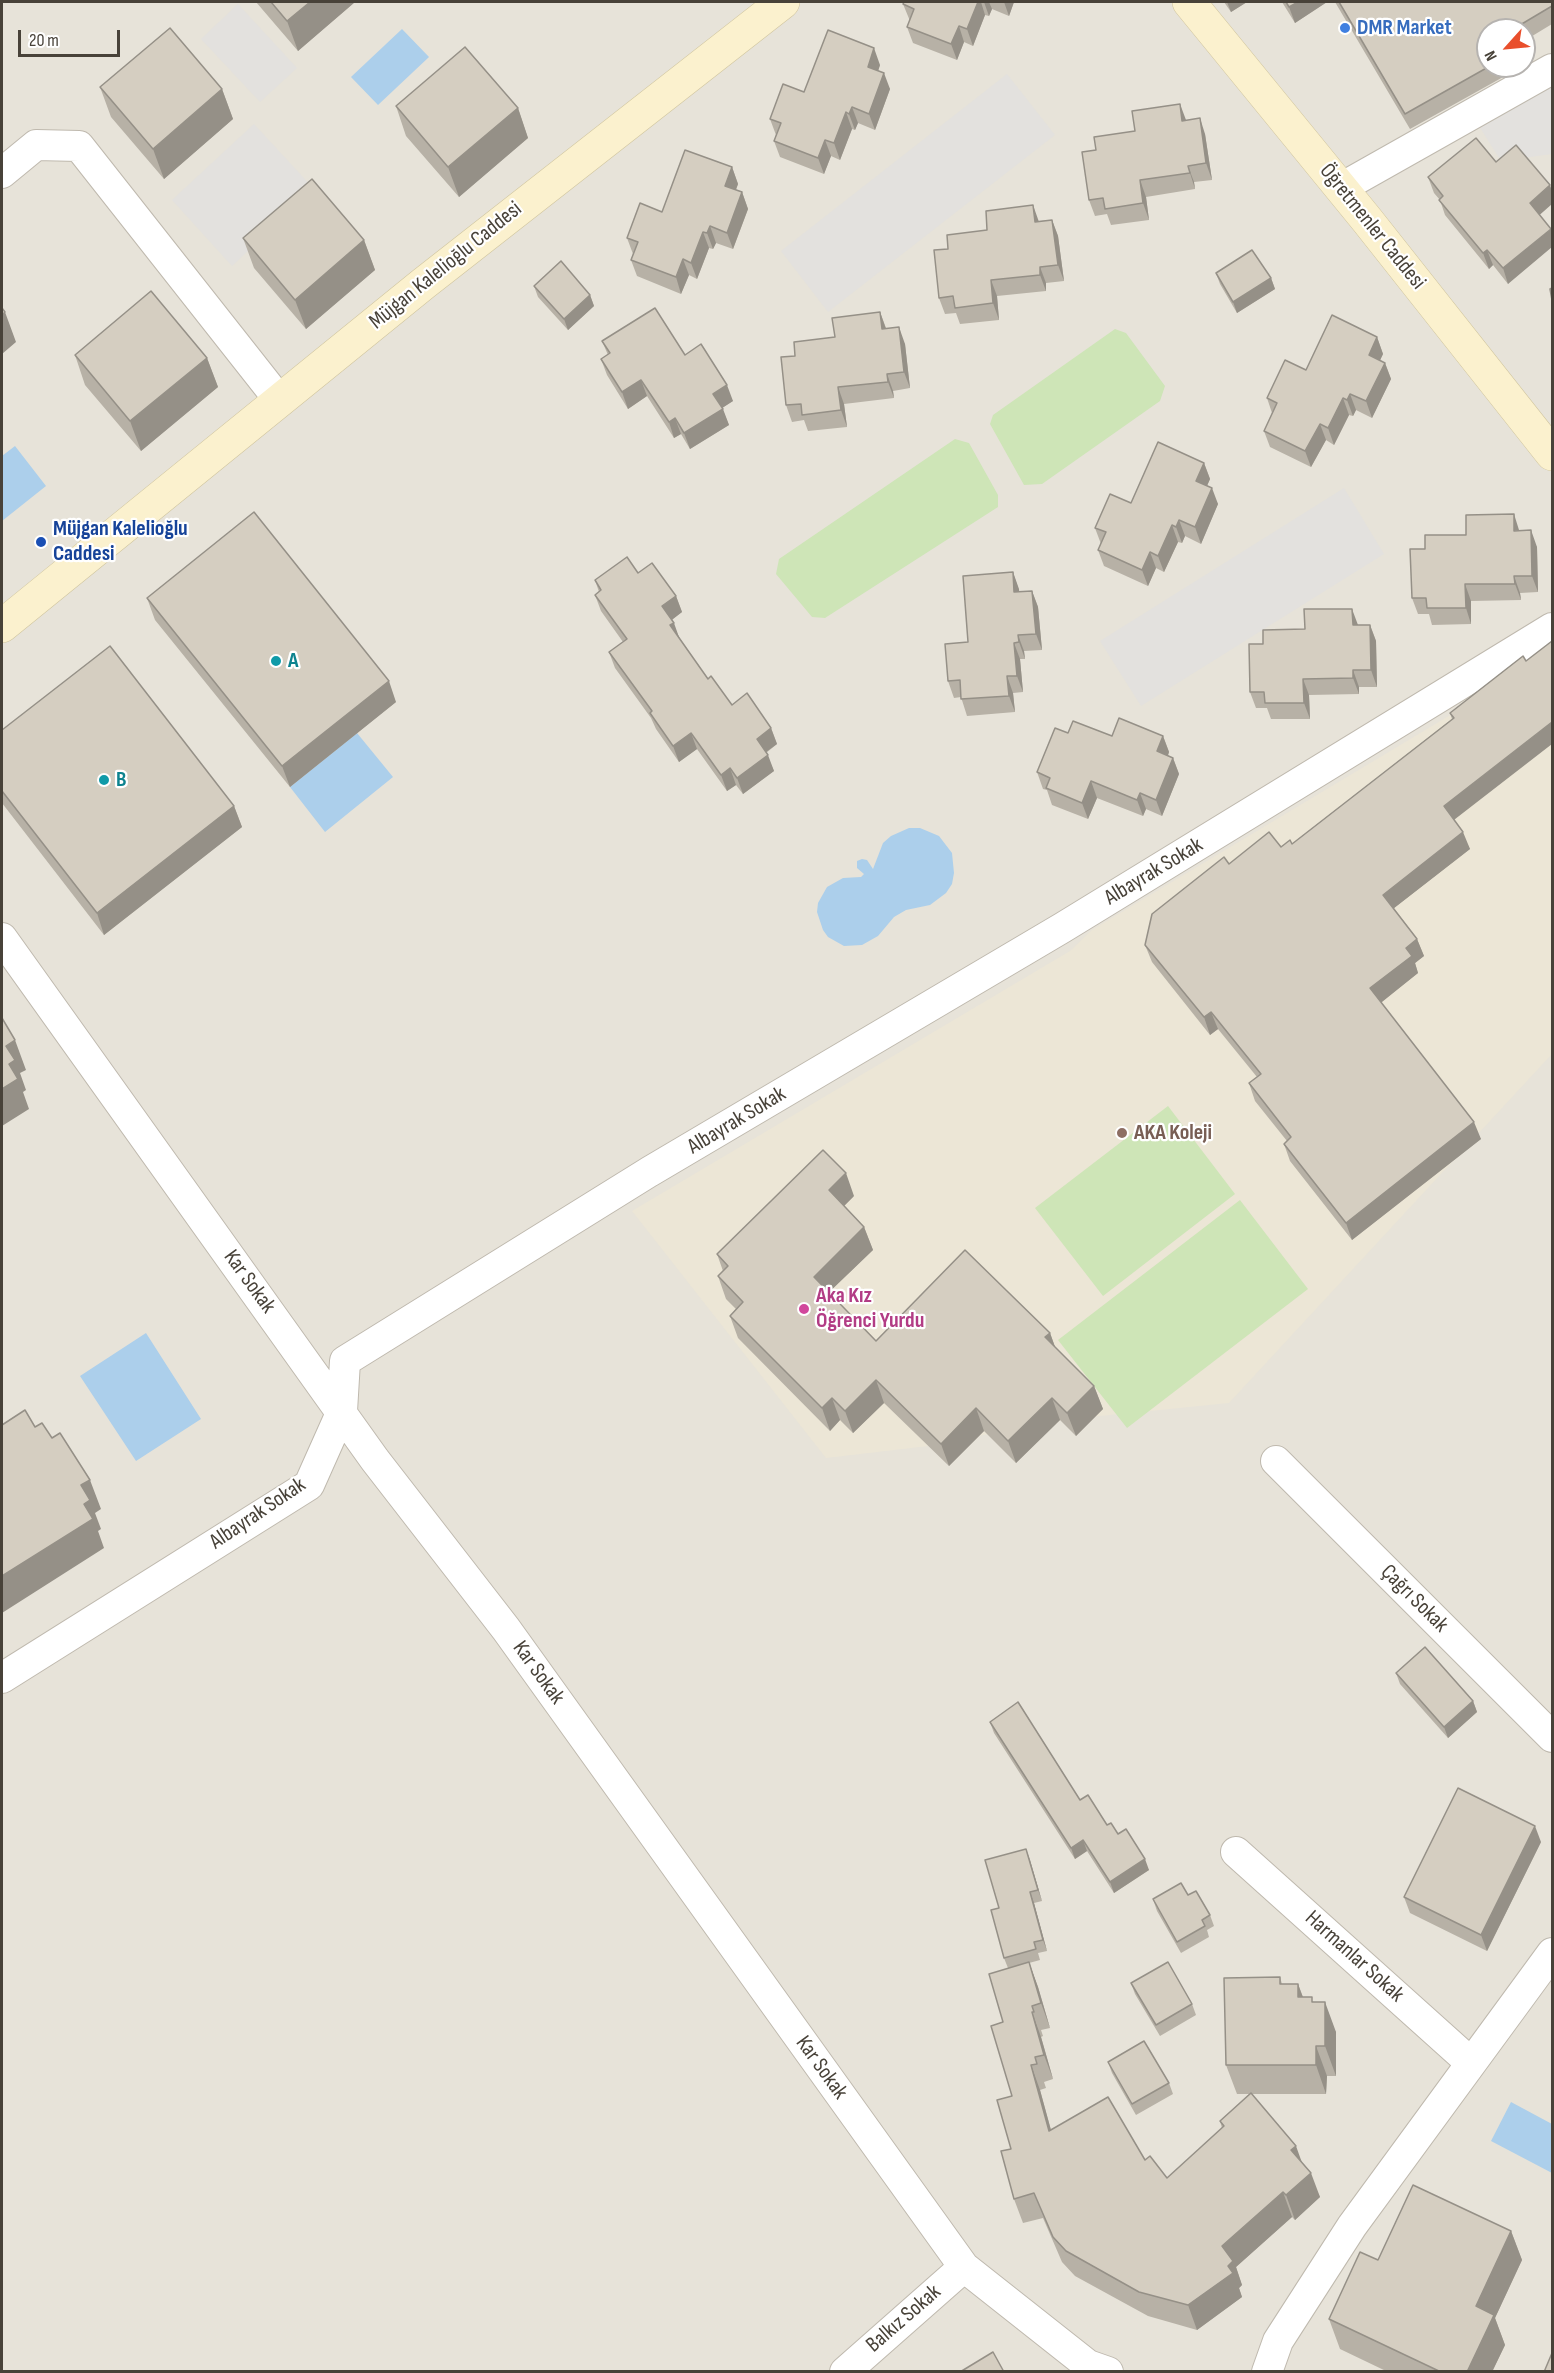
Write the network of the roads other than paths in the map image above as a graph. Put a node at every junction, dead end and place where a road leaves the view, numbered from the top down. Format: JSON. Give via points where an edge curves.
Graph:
{"nodes":[{"id":1,"x":783,"y":2,"type":"edge"},
{"id":2,"x":1189,"y":2,"type":"edge"},
{"id":3,"x":1552,"y":69,"type":"edge"},
{"id":4,"x":2,"y":173,"type":"edge"},
{"id":5,"x":1341,"y":188,"type":"junction"},
{"id":6,"x":280,"y":401,"type":"junction"},
{"id":7,"x":1552,"y":454,"type":"edge"},
{"id":8,"x":2,"y":626,"type":"edge"},
{"id":9,"x":1552,"y":628,"type":"edge"},
{"id":10,"x":2,"y":938,"type":"edge"},
{"id":11,"x":342,"y":1411,"type":"junction"},
{"id":12,"x":1276,"y":1461,"type":"dead end"},
{"id":13,"x":2,"y":1678,"type":"edge"},
{"id":14,"x":1552,"y":1737,"type":"edge"},
{"id":15,"x":1236,"y":1852,"type":"dead end"},
{"id":16,"x":1552,"y":1953,"type":"edge"},
{"id":17,"x":1471,"y":2063,"type":"junction"},
{"id":18,"x":964,"y":2267,"type":"junction"},
{"id":19,"x":845,"y":2372,"type":"edge"},
{"id":20,"x":1108,"y":2372,"type":"edge"},
{"id":21,"x":1267,"y":2372,"type":"edge"}],
"edges":[{"from":1,"to":6,"type":"street","name":"Müjgan Kalelioğlu Caddesi"},
{"from":2,"to":5,"type":"street","name":"Öğretmenler Caddesi"},
{"from":3,"to":5,"type":"street"},
{"from":4,"to":6,"type":"street","via":[[36,145],[79,146]]},
{"from":5,"to":7,"type":"street","name":"Öğretmenler Caddesi"},
{"from":6,"to":8,"type":"street","name":"Müjgan Kalelioğlu Caddesi"},
{"from":9,"to":11,"type":"street","name":"Albayrak Sokak","via":[[1062,928],[649,1172],[345,1362]]},
{"from":10,"to":11,"type":"street","name":"Kar Sokak"},
{"from":11,"to":13,"type":"street","name":"Albayrak Sokak","via":[[309,1485]]},
{"from":11,"to":18,"type":"street","name":"Kar Sokak","via":[[375,1460],[506,1629]]},
{"from":12,"to":14,"type":"street","name":"Çağrı Sokak"},
{"from":15,"to":17,"type":"street","name":"Harmanlar Sokak"},
{"from":16,"to":17,"type":"street"},
{"from":17,"to":21,"type":"street","via":[[1352,2226],[1278,2341]]},
{"from":18,"to":19,"type":"street","name":"Balkız Sokak"},
{"from":18,"to":20,"type":"street","name":"Kar Sokak","via":[[1088,2365]]}]}
